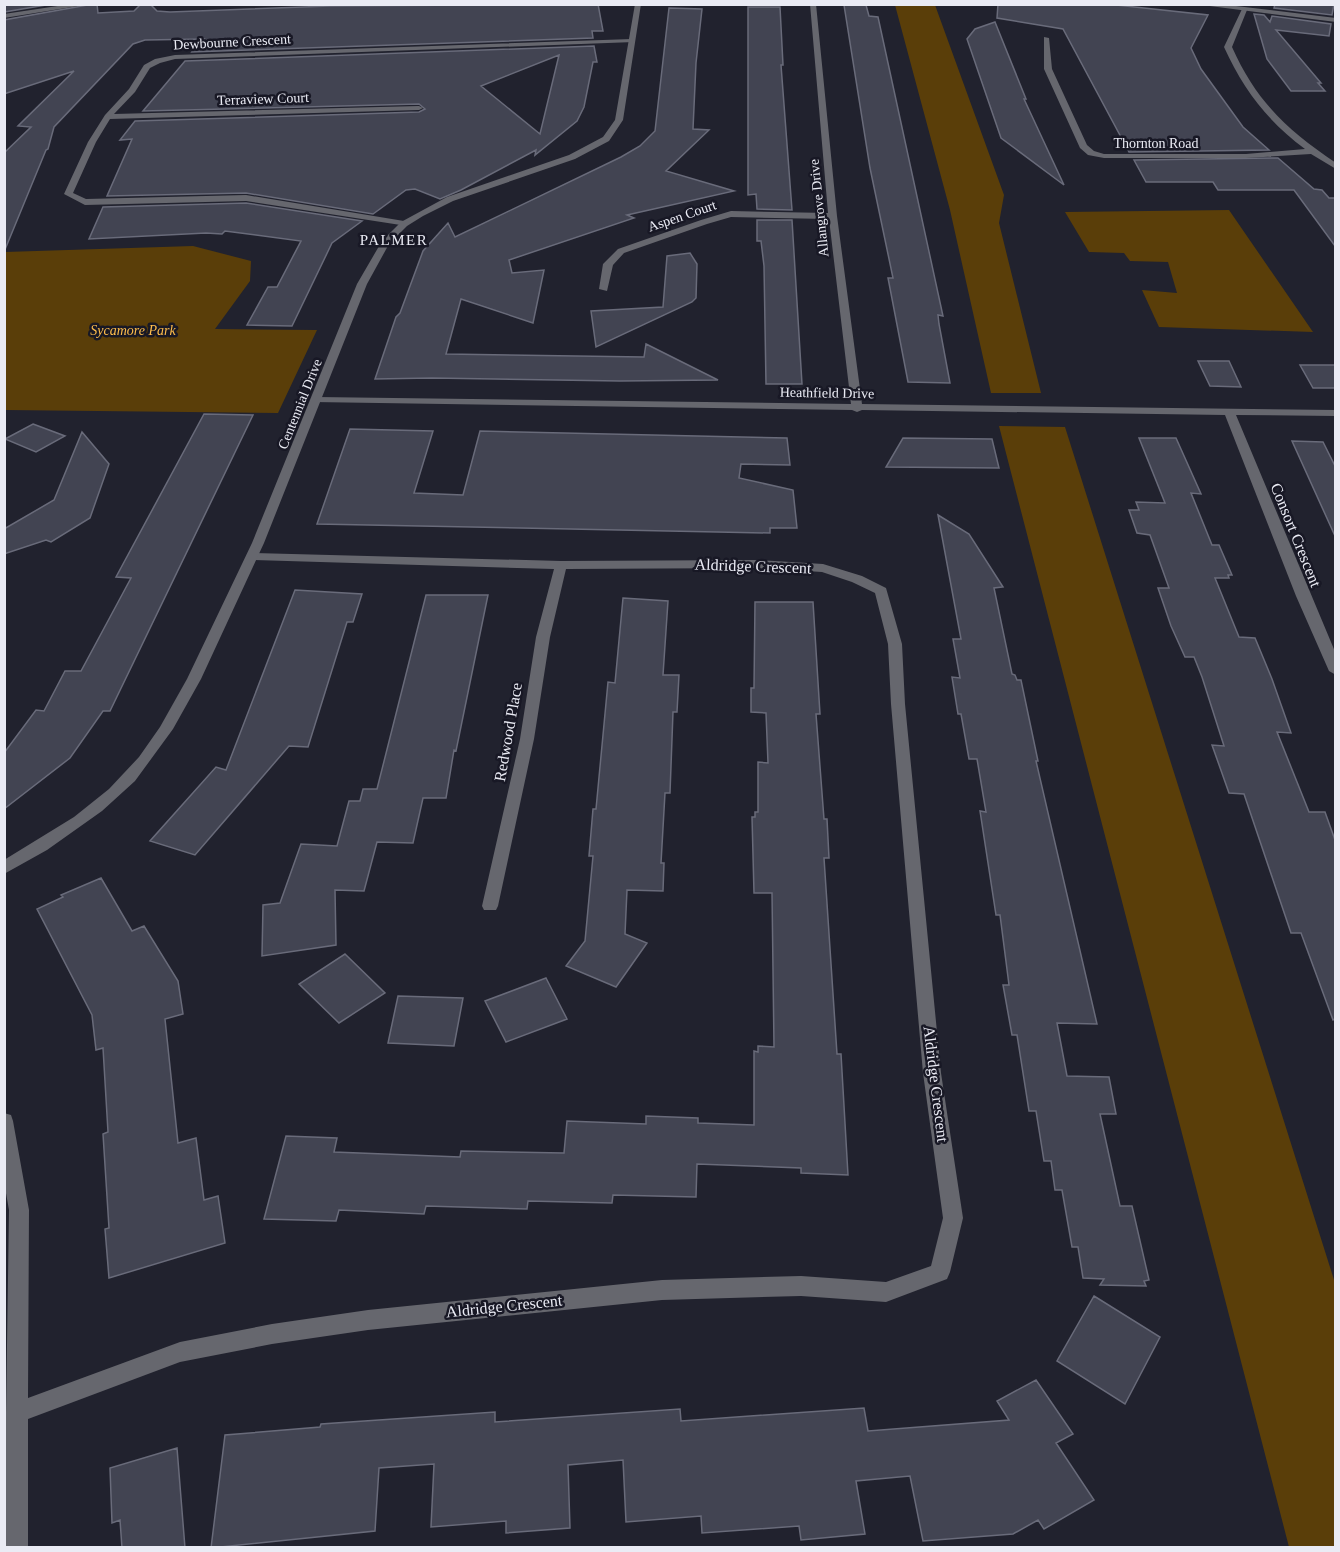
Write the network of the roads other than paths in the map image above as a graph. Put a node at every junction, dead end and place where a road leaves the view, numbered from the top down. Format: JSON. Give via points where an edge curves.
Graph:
{"nodes":[{"id":1,"x":88,"y":4,"type":"edge"},
{"id":2,"x":638,"y":4,"type":"edge"},
{"id":3,"x":813,"y":4,"type":"edge"},
{"id":4,"x":1197,"y":4,"type":"edge"},
{"id":5,"x":1244,"y":10,"type":"junction"},
{"id":6,"x":4,"y":16,"type":"edge"},
{"id":7,"x":1335,"y":20,"type":"edge"},
{"id":8,"x":1046,"y":38,"type":"dead end"},
{"id":9,"x":632,"y":41,"type":"junction"},
{"id":10,"x":419,"y":108,"type":"dead end"},
{"id":11,"x":108,"y":117,"type":"junction"},
{"id":12,"x":1312,"y":151,"type":"junction"},
{"id":13,"x":1335,"y":167,"type":"edge"},
{"id":14,"x":833,"y":216,"type":"junction"},
{"id":15,"x":404,"y":224,"type":"junction"},
{"id":16,"x":604,"y":289,"type":"dead end"},
{"id":17,"x":317,"y":400,"type":"junction"},
{"id":18,"x":857,"y":409,"type":"junction"},
{"id":19,"x":1229,"y":411,"type":"junction"},
{"id":20,"x":1335,"y":413,"type":"edge"},
{"id":21,"x":254,"y":557,"type":"junction"},
{"id":22,"x":561,"y":565,"type":"junction"},
{"id":23,"x":1335,"y":671,"type":"edge"},
{"id":24,"x":4,"y":868,"type":"edge"},
{"id":25,"x":490,"y":906,"type":"dead end"},
{"id":26,"x":4,"y":1121,"type":"edge"},
{"id":27,"x":19,"y":1412,"type":"junction"},
{"id":28,"x":16,"y":1548,"type":"edge"}],
"edges":[{"from":1,"to":6,"type":"street"},
{"from":2,"to":9,"type":"street","name":"Centennial Drive"},
{"from":3,"to":14,"type":"street","name":"Allangrove Drive"},
{"from":4,"to":5,"type":"street"},
{"from":5,"to":7,"type":"street"},
{"from":5,"to":12,"type":"street","via":[[1228,47],[1236,67],[1263,109]]},
{"from":8,"to":12,"type":"street","name":"Thornton Road","via":[[1048,69],[1083,146],[1091,153],[1246,156]]},
{"from":9,"to":11,"type":"street","name":"Dewbourne Crescent","via":[[175,57],[147,67]]},
{"from":9,"to":15,"type":"street","name":"Centennial Drive","via":[[619,120],[606,139],[572,158],[450,199]]},
{"from":10,"to":11,"type":"street","name":"Terraview Court"},
{"from":11,"to":15,"type":"street","name":"Dewbourne Crescent","via":[[68,194],[75,199],[112,202],[246,198]]},
{"from":12,"to":13,"type":"street"},
{"from":14,"to":16,"type":"street","name":"Aspen Court","via":[[731,214],[704,222],[621,251],[608,264]]},
{"from":14,"to":18,"type":"street","name":"Allangrove Drive"},
{"from":15,"to":17,"type":"street","name":"Centennial Drive","via":[[385,243],[362,284]]},
{"from":17,"to":18,"type":"street","name":"Heathfield Drive"},
{"from":17,"to":21,"type":"street","name":"Centennial Drive"},
{"from":18,"to":19,"type":"street","name":"Heathfield Drive"},
{"from":19,"to":20,"type":"street","name":"Heathfield Drive"},
{"from":19,"to":23,"type":"street","name":"Consort Crescent"},
{"from":21,"to":22,"type":"street","name":"Aldridge Crescent"},
{"from":21,"to":24,"type":"street","name":"Centennial Drive","via":[[175,717],[143,763],[57,838]]},
{"from":22,"to":25,"type":"street","name":"Redwood Place"},
{"from":22,"to":27,"type":"street","name":"Aldridge Crescent","via":[[812,567],[857,579],[881,591],[895,644],[932,1073],[953,1218],[940,1272],[886,1292],[801,1286],[662,1290],[368,1320],[272,1334],[180,1352]]},
{"from":26,"to":27,"type":"street","via":[[19,1210]]},
{"from":27,"to":28,"type":"street"}]}
